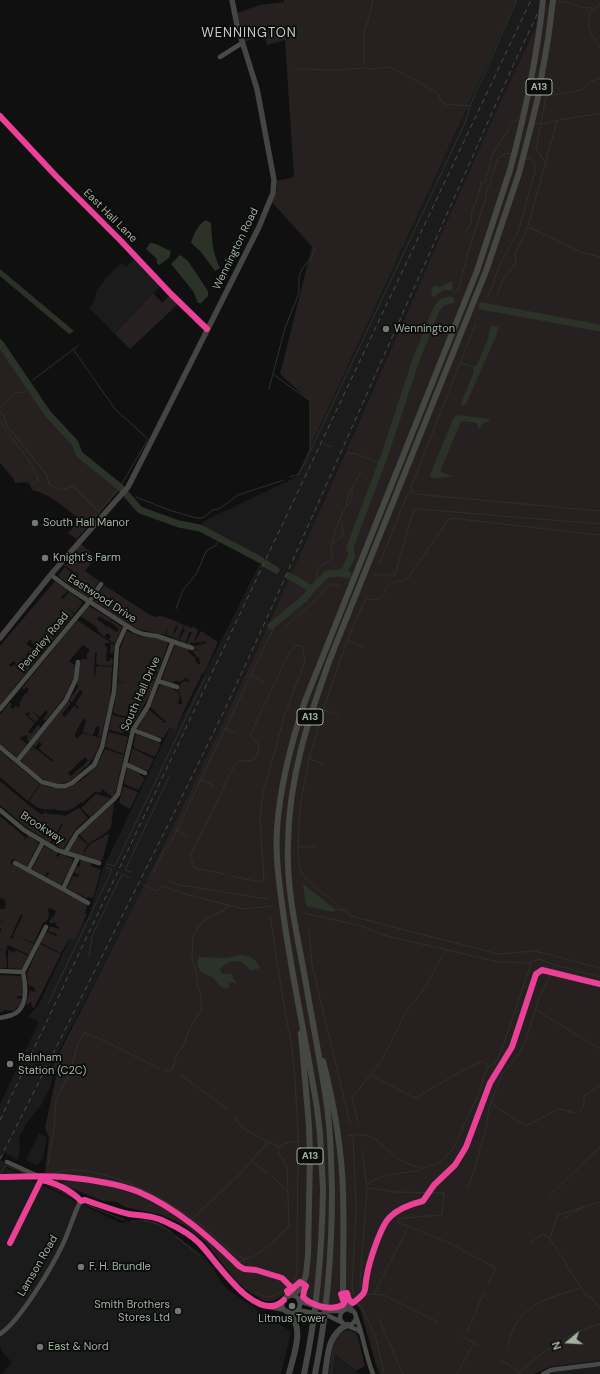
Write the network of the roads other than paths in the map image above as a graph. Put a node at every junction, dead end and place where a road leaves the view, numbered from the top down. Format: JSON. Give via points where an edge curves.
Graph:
{"nodes":[{"id":1,"x":232,"y":0,"type":"edge"},
{"id":2,"x":543,"y":0,"type":"edge"},
{"id":3,"x":553,"y":0,"type":"edge"},
{"id":4,"x":242,"y":43,"type":"junction"},
{"id":5,"x":220,"y":57,"type":"dead end"},
{"id":6,"x":0,"y":116,"type":"edge"},
{"id":7,"x":208,"y":329,"type":"junction"},
{"id":8,"x":51,"y":575,"type":"junction"},
{"id":9,"x":101,"y":584,"type":"dead end"},
{"id":10,"x":89,"y":602,"type":"junction"},
{"id":11,"x":126,"y":626,"type":"junction"},
{"id":12,"x":0,"y":638,"type":"edge"},
{"id":13,"x":173,"y":641,"type":"junction"},
{"id":14,"x":192,"y":648,"type":"dead end"},
{"id":15,"x":78,"y":662,"type":"dead end"},
{"id":16,"x":158,"y":681,"type":"junction"},
{"id":17,"x":177,"y":687,"type":"dead end"},
{"id":18,"x":0,"y":710,"type":"edge"},
{"id":19,"x":133,"y":730,"type":"junction"},
{"id":20,"x":159,"y":740,"type":"dead end"},
{"id":21,"x":0,"y":747,"type":"edge"},
{"id":22,"x":17,"y":761,"type":"junction"},
{"id":23,"x":125,"y":764,"type":"junction"},
{"id":24,"x":145,"y":773,"type":"dead end"},
{"id":25,"x":0,"y":810,"type":"edge"},
{"id":26,"x":43,"y":842,"type":"junction"},
{"id":27,"x":65,"y":853,"type":"junction"},
{"id":28,"x":78,"y":857,"type":"junction"},
{"id":29,"x":15,"y":863,"type":"dead end"},
{"id":30,"x":99,"y":863,"type":"dead end"},
{"id":31,"x":28,"y":870,"type":"junction"},
{"id":32,"x":63,"y":889,"type":"junction"},
{"id":33,"x":88,"y":903,"type":"dead end"},
{"id":34,"x":46,"y":927,"type":"dead end"},
{"id":35,"x":0,"y":971,"type":"edge"},
{"id":36,"x":23,"y":972,"type":"junction"},
{"id":37,"x":300,"y":1009,"type":"junction"},
{"id":38,"x":0,"y":1018,"type":"edge"},
{"id":39,"x":313,"y":1022,"type":"junction"},
{"id":40,"x":7,"y":1162,"type":"dead end"},
{"id":41,"x":41,"y":1180,"type":"junction"},
{"id":42,"x":81,"y":1201,"type":"junction"},
{"id":43,"x":10,"y":1243,"type":"dead end"},
{"id":44,"x":286,"y":1298,"type":"junction"},
{"id":45,"x":300,"y":1301,"type":"junction"},
{"id":46,"x":266,"y":1305,"type":"junction"},
{"id":47,"x":298,"y":1310,"type":"junction"},
{"id":48,"x":287,"y":1311,"type":"junction"},
{"id":49,"x":342,"y":1311,"type":"junction"},
{"id":50,"x":353,"y":1312,"type":"junction"},
{"id":51,"x":341,"y":1322,"type":"junction"},
{"id":52,"x":347,"y":1326,"type":"junction"},
{"id":53,"x":362,"y":1333,"type":"junction"},
{"id":54,"x":0,"y":1334,"type":"edge"},
{"id":55,"x":600,"y":1364,"type":"edge"},
{"id":56,"x":289,"y":1374,"type":"edge"},
{"id":57,"x":304,"y":1374,"type":"edge"},
{"id":58,"x":315,"y":1374,"type":"edge"},
{"id":59,"x":325,"y":1374,"type":"edge"},
{"id":60,"x":373,"y":1374,"type":"edge"},
{"id":61,"x":543,"y":1374,"type":"edge"}],
"edges":[{"from":1,"to":4,"type":"main road","name":"Wennington Road"},
{"from":2,"to":37,"type":"highway","number":"A13","bridge":true,"via":[[540,36],[527,104],[510,170],[477,271],[305,701],[288,757],[279,810],[277,865],[288,947]]},
{"from":3,"to":39,"type":"highway","number":"A13","via":[[538,97],[519,173],[486,271],[330,659],[296,768],[288,833],[289,878],[293,916]]},
{"from":4,"to":5,"type":"street"},
{"from":4,"to":7,"type":"main road","name":"Wennington Road","via":[[257,89],[274,188],[259,227]]},
{"from":6,"to":7,"type":"street","name":"East Hall Lane","via":[[29,149]]},
{"from":7,"to":8,"type":"main road","name":"Wennington Road","via":[[126,490]]},
{"from":8,"to":10,"type":"street","name":"Eastwood Drive"},
{"from":8,"to":12,"type":"main road"},
{"from":9,"to":10,"type":"street","name":"Penerley Road"},
{"from":10,"to":11,"type":"street","name":"Eastwood Drive"},
{"from":10,"to":18,"type":"street","name":"Penerley Road"},
{"from":11,"to":13,"type":"street","name":"Eastwood Drive","via":[[143,634]]},
{"from":11,"to":22,"type":"street","via":[[117,646],[114,692],[102,747],[94,765],[65,786],[56,786],[42,782]]},
{"from":13,"to":14,"type":"street","name":"Eastwood Drive"},
{"from":13,"to":16,"type":"street","name":"South Hall Drive"},
{"from":15,"to":22,"type":"street","via":[[76,679],[66,700]]},
{"from":16,"to":17,"type":"street"},
{"from":16,"to":19,"type":"street","name":"South Hall Drive","via":[[148,706]]},
{"from":19,"to":20,"type":"street"},
{"from":19,"to":23,"type":"street","name":"South Hall Drive"},
{"from":21,"to":22,"type":"street"},
{"from":23,"to":24,"type":"street"},
{"from":23,"to":27,"type":"street","name":"South Hall Drive","via":[[118,794],[77,833]]},
{"from":25,"to":26,"type":"street","name":"Brookway"},
{"from":26,"to":27,"type":"street","name":"Brookway"},
{"from":26,"to":31,"type":"street"},
{"from":27,"to":28,"type":"street","name":"Brookway"},
{"from":28,"to":30,"type":"street","name":"Brookway"},
{"from":28,"to":32,"type":"street"},
{"from":29,"to":31,"type":"street"},
{"from":31,"to":32,"type":"street"},
{"from":32,"to":33,"type":"street"},
{"from":34,"to":36,"type":"street"},
{"from":35,"to":36,"type":"street"},
{"from":36,"to":38,"type":"street","via":[[26,993],[21,1007],[13,1014]]},
{"from":37,"to":44,"type":"highway","number":"A13","via":[[310,1134],[308,1256],[303,1284],[296,1293]]},
{"from":37,"to":57,"type":"highway","number":"A13","bridge":true,"via":[[318,1115],[323,1189],[318,1284]]},
{"from":39,"to":50,"type":"highway","number":"A13","via":[[328,1082],[339,1143],[343,1193],[343,1291]]},
{"from":39,"to":58,"type":"highway","number":"A13","bridge":true,"via":[[327,1107],[332,1191],[328,1291]]},
{"from":40,"to":41,"type":"street","via":[[38,1176]]},
{"from":41,"to":42,"type":"street","via":[[71,1193]]},
{"from":41,"to":43,"type":"street"},
{"from":42,"to":46,"type":"street","via":[[86,1200],[130,1214],[157,1218],[179,1229],[204,1248],[234,1285],[253,1300]]},
{"from":42,"to":54,"type":"street","name":"Lamson Road","via":[[63,1244],[48,1270],[20,1314]]},
{"from":44,"to":45,"type":"street","via":[[294,1296]]},
{"from":44,"to":46,"type":"street","via":[[276,1305]]},
{"from":44,"to":48,"type":"street","via":[[283,1305]]},
{"from":45,"to":47,"type":"street"},
{"from":45,"to":49,"type":"street","via":[[330,1311]]},
{"from":46,"to":48,"type":"street"},
{"from":47,"to":48,"type":"street"},
{"from":47,"to":51,"type":"street","via":[[329,1316]]},
{"from":48,"to":56,"type":"highway","via":[[294,1319],[297,1332]]},
{"from":49,"to":50,"type":"street","via":[[346,1309]]},
{"from":49,"to":51,"type":"street"},
{"from":50,"to":52,"type":"street","via":[[355,1322]]},
{"from":50,"to":53,"type":"street"},
{"from":51,"to":52,"type":"street"},
{"from":52,"to":53,"type":"street"},
{"from":52,"to":59,"type":"highway","via":[[338,1331],[330,1342]]},
{"from":53,"to":60,"type":"street"},
{"from":55,"to":61,"type":"street","via":[[551,1370]]}]}
